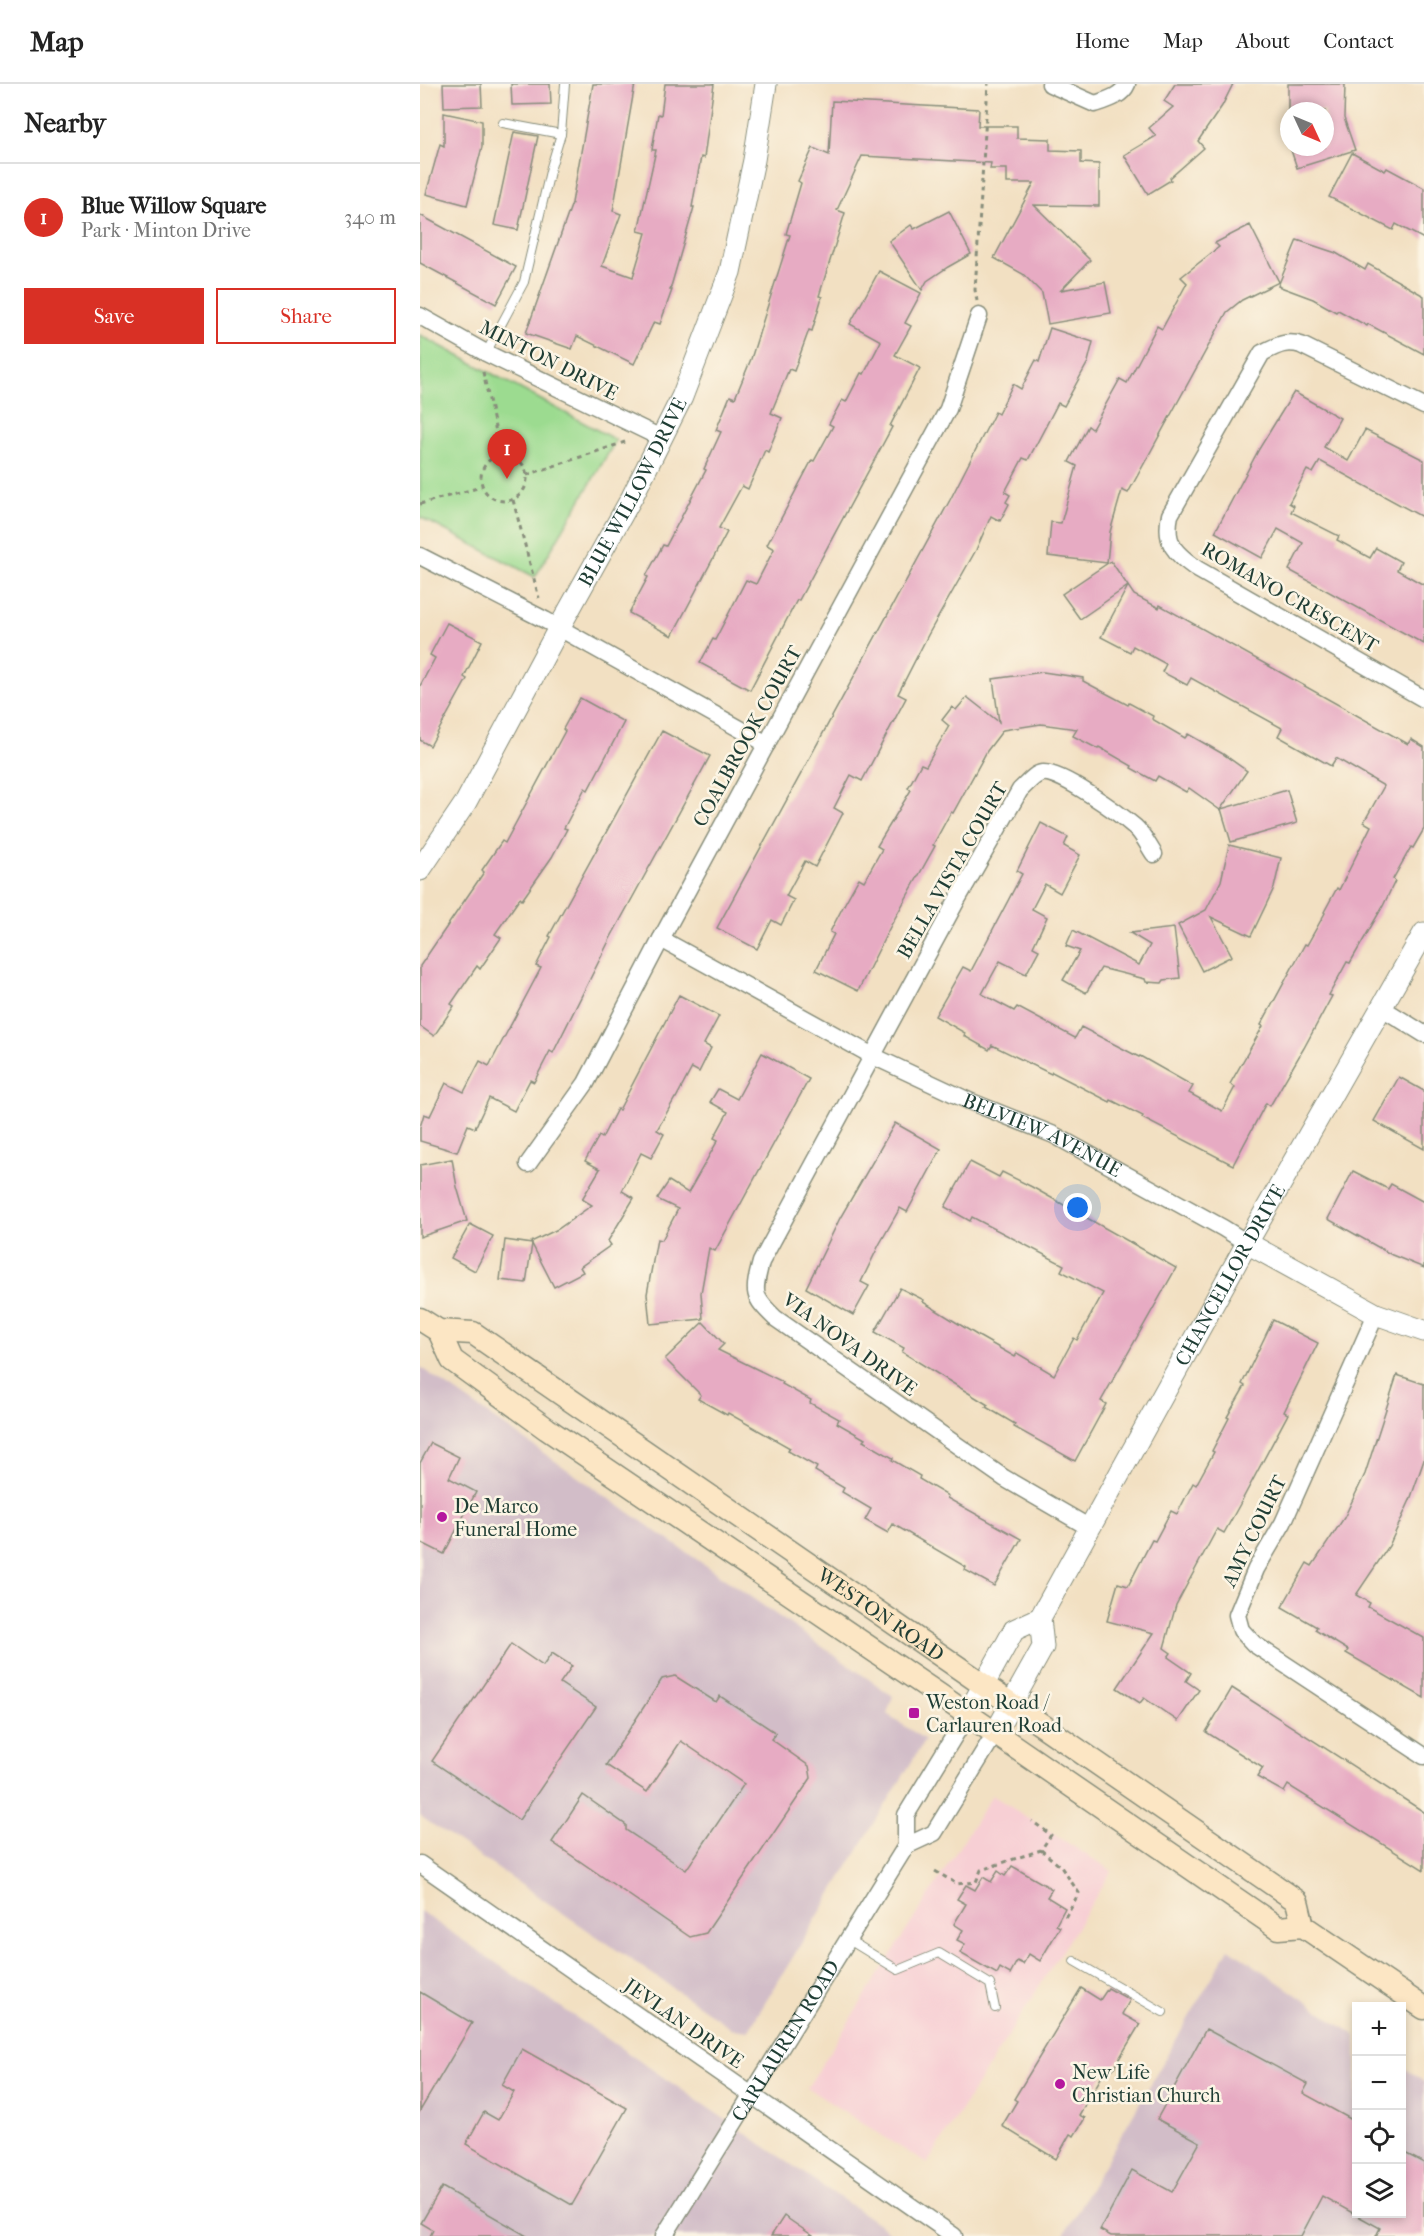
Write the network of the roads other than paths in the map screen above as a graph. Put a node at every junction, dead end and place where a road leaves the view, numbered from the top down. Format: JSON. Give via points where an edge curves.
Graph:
{"nodes":[{"id":1,"x":565,"y":84,"type":"edge"},
{"id":2,"x":766,"y":84,"type":"edge"},
{"id":3,"x":1050,"y":84,"type":"edge"},
{"id":4,"x":1128,"y":84,"type":"edge"},
{"id":5,"x":503,"y":123,"type":"dead end"},
{"id":6,"x":561,"y":134,"type":"junction"},
{"id":7,"x":420,"y":315,"type":"edge"},
{"id":8,"x":979,"y":316,"type":"road end"},
{"id":9,"x":482,"y":350,"type":"junction"},
{"id":10,"x":1424,"y":406,"type":"edge"},
{"id":11,"x":655,"y":436,"type":"junction"},
{"id":12,"x":420,"y":556,"type":"edge"},
{"id":13,"x":552,"y":624,"type":"junction"},
{"id":14,"x":1424,"y":699,"type":"edge"},
{"id":15,"x":767,"y":744,"type":"junction"},
{"id":16,"x":1154,"y":854,"type":"dead end"},
{"id":17,"x":420,"y":870,"type":"edge"},
{"id":18,"x":1424,"y":933,"type":"edge"},
{"id":19,"x":661,"y":939,"type":"junction"},
{"id":20,"x":1382,"y":1008,"type":"junction"},
{"id":21,"x":1424,"y":1034,"type":"edge"},
{"id":22,"x":873,"y":1056,"type":"junction"},
{"id":23,"x":528,"y":1164,"type":"dead end"},
{"id":24,"x":1247,"y":1243,"type":"junction"},
{"id":25,"x":1376,"y":1314,"type":"junction"},
{"id":26,"x":420,"y":1319,"type":"edge"},
{"id":27,"x":439,"y":1331,"type":"junction"},
{"id":28,"x":1424,"y":1331,"type":"edge"},
{"id":29,"x":1090,"y":1528,"type":"junction"},
{"id":30,"x":1040,"y":1618,"type":"junction"},
{"id":31,"x":983,"y":1684,"type":"junction"},
{"id":32,"x":1010,"y":1704,"type":"junction"},
{"id":33,"x":967,"y":1715,"type":"junction"},
{"id":34,"x":994,"y":1735,"type":"junction"},
{"id":35,"x":1424,"y":1755,"type":"edge"},
{"id":36,"x":906,"y":1846,"type":"junction"},
{"id":37,"x":420,"y":1864,"type":"edge"},
{"id":38,"x":1303,"y":1926,"type":"junction"},
{"id":39,"x":849,"y":1940,"type":"junction"},
{"id":40,"x":1074,"y":1961,"type":"dead end"},
{"id":41,"x":995,"y":2008,"type":"dead end"},
{"id":42,"x":1424,"y":2008,"type":"edge"},
{"id":43,"x":1163,"y":2012,"type":"dead end"},
{"id":44,"x":751,"y":2096,"type":"junction"},
{"id":45,"x":664,"y":2236,"type":"edge"},
{"id":46,"x":954,"y":2236,"type":"edge"}],
"edges":[{"from":1,"to":6,"type":"lane"},
{"from":2,"to":11,"type":"street","name":"BLUE WILLOW DRIVE","via":[[730,272],[687,386]]},
{"from":3,"to":4,"type":"street","via":[[1095,104],[1112,98]]},
{"from":5,"to":6,"type":"lane"},
{"from":6,"to":9,"type":"lane","via":[[524,282]]},
{"from":7,"to":9,"type":"street","name":"MINTON DRIVE"},
{"from":8,"to":15,"type":"street","name":"COALBROOK COURT","via":[[948,409]]},
{"from":9,"to":11,"type":"street","name":"MINTON DRIVE"},
{"from":10,"to":14,"type":"street","name":"ROMANO CRESCENT","via":[[1301,345],[1289,341],[1278,345],[1262,353],[1168,524],[1172,548],[1197,568]]},
{"from":11,"to":13,"type":"street","name":"BLUE WILLOW DRIVE","via":[[632,497]]},
{"from":12,"to":13,"type":"street"},
{"from":13,"to":15,"type":"street"},
{"from":13,"to":17,"type":"street","name":"BLUE WILLOW DRIVE","via":[[466,802]]},
{"from":15,"to":19,"type":"street","name":"COALBROOK COURT"},
{"from":16,"to":22,"type":"street","name":"BELLA VISTA COURT","via":[[1137,829],[1102,802],[1052,775],[1042,773],[1035,777],[1020,790]]},
{"from":18,"to":20,"type":"street","name":"CHANCELLOR DRIVE"},
{"from":19,"to":22,"type":"street","name":"BELVIEW AVENUE"},
{"from":19,"to":23,"type":"street","name":"COALBROOK COURT","via":[[586,1083]]},
{"from":20,"to":21,"type":"street"},
{"from":20,"to":24,"type":"street","name":"CHANCELLOR DRIVE"},
{"from":22,"to":24,"type":"street","name":"BELVIEW AVENUE","via":[[1054,1135]]},
{"from":22,"to":29,"type":"street","name":"VIA NOVA DRIVE","via":[[761,1262],[755,1295],[775,1318],[984,1465]]},
{"from":24,"to":25,"type":"street","name":"BELVIEW AVENUE"},
{"from":24,"to":29,"type":"street","name":"CHANCELLOR DRIVE"},
{"from":25,"to":28,"type":"street","name":"BELVIEW AVENUE"},
{"from":25,"to":35,"type":"street","name":"AMY COURT","via":[[1288,1513],[1256,1569],[1237,1615],[1241,1630],[1254,1644]]},
{"from":26,"to":27,"type":"main road","name":"WESTON ROAD"},
{"from":27,"to":31,"type":"main road","name":"WESTON ROAD","via":[[473,1333]]},
{"from":27,"to":33,"type":"main road","name":"WESTON ROAD","via":[[452,1360]]},
{"from":29,"to":30,"type":"street","name":"CHANCELLOR DRIVE"},
{"from":30,"to":31,"type":"street","via":[[1014,1630]]},
{"from":30,"to":32,"type":"street","via":[[1043,1647]]},
{"from":31,"to":32,"type":"main road","name":"WESTON ROAD"},
{"from":31,"to":33,"type":"street"},
{"from":32,"to":34,"type":"street"},
{"from":32,"to":38,"type":"main road","name":"WESTON ROAD","via":[[1297,1901]]},
{"from":33,"to":34,"type":"main road","name":"WESTON ROAD"},
{"from":33,"to":36,"type":"street","via":[[906,1815]]},
{"from":34,"to":36,"type":"street","via":[[934,1833]]},
{"from":34,"to":38,"type":"main road","name":"WESTON ROAD","via":[[1278,1928]]},
{"from":36,"to":39,"type":"street","name":"CARLAUREN ROAD"},
{"from":37,"to":44,"type":"street","name":"JEVLAN DRIVE"},
{"from":38,"to":42,"type":"main road"},
{"from":39,"to":41,"type":"lane","via":[[898,1970],[939,1953],[990,1984]]},
{"from":39,"to":44,"type":"street","name":"CARLAUREN ROAD"},
{"from":40,"to":43,"type":"lane"},
{"from":44,"to":45,"type":"street","name":"CARLAUREN ROAD"},
{"from":44,"to":46,"type":"street","name":"JEVLAN DRIVE"}]}
